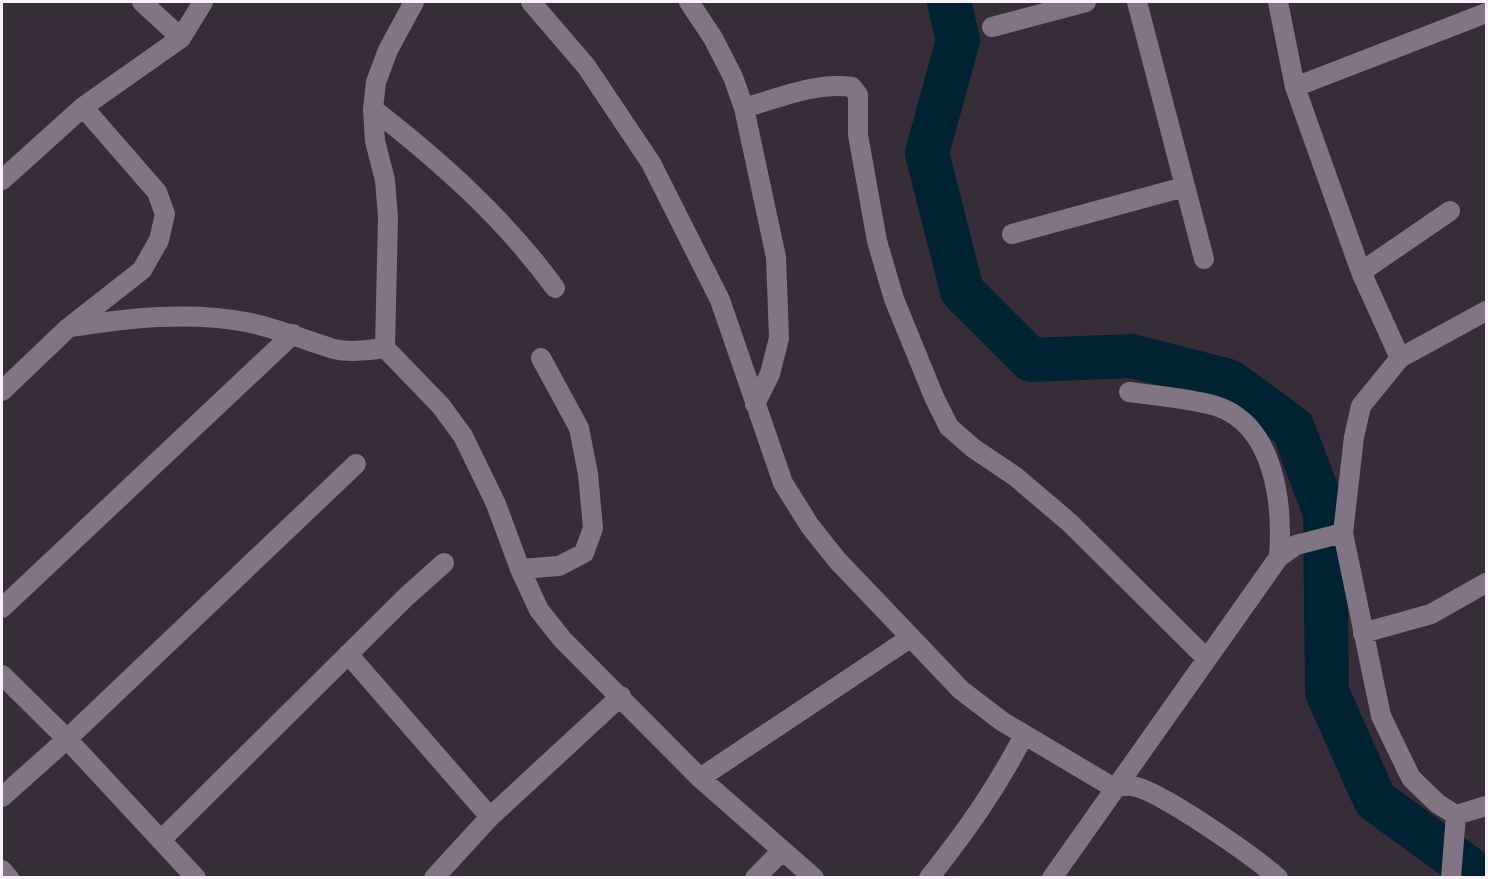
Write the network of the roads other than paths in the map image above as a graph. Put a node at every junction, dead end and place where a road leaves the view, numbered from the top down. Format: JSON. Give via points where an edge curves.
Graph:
{"nodes":[{"id":1,"x":142,"y":2,"type":"edge"},
{"id":2,"x":203,"y":2,"type":"edge"},
{"id":3,"x":414,"y":2,"type":"edge"},
{"id":4,"x":531,"y":2,"type":"edge"},
{"id":5,"x":689,"y":2,"type":"edge"},
{"id":6,"x":1086,"y":2,"type":"edge"},
{"id":7,"x":1137,"y":2,"type":"edge"},
{"id":8,"x":1278,"y":2,"type":"edge"},
{"id":9,"x":1485,"y":2,"type":"edge"},
{"id":10,"x":1486,"y":11,"type":"edge"},
{"id":11,"x":992,"y":27,"type":"dead end"},
{"id":12,"x":181,"y":38,"type":"junction"},
{"id":13,"x":1295,"y":87,"type":"junction"},
{"id":14,"x":83,"y":107,"type":"junction"},
{"id":15,"x":744,"y":108,"type":"junction"},
{"id":16,"x":373,"y":109,"type":"junction"},
{"id":17,"x":2,"y":180,"type":"edge"},
{"id":18,"x":1184,"y":187,"type":"junction"},
{"id":19,"x":1450,"y":211,"type":"dead end"},
{"id":20,"x":1012,"y":234,"type":"dead end"},
{"id":21,"x":1204,"y":259,"type":"dead end"},
{"id":22,"x":1361,"y":272,"type":"junction"},
{"id":23,"x":555,"y":288,"type":"dead end"},
{"id":24,"x":1486,"y":311,"type":"edge"},
{"id":25,"x":68,"y":328,"type":"junction"},
{"id":26,"x":293,"y":334,"type":"junction"},
{"id":27,"x":385,"y":348,"type":"junction"},
{"id":28,"x":541,"y":358,"type":"dead end"},
{"id":29,"x":1400,"y":358,"type":"junction"},
{"id":30,"x":2,"y":391,"type":"edge"},
{"id":31,"x":1129,"y":392,"type":"dead end"},
{"id":32,"x":755,"y":404,"type":"junction"},
{"id":33,"x":356,"y":464,"type":"dead end"},
{"id":34,"x":1337,"y":534,"type":"junction"},
{"id":35,"x":1279,"y":557,"type":"junction"},
{"id":36,"x":444,"y":563,"type":"dead end"},
{"id":37,"x":520,"y":569,"type":"junction"},
{"id":38,"x":1486,"y":583,"type":"edge"},
{"id":39,"x":2,"y":608,"type":"edge"},
{"id":40,"x":1363,"y":633,"type":"junction"},
{"id":41,"x":909,"y":638,"type":"junction"},
{"id":42,"x":348,"y":654,"type":"junction"},
{"id":43,"x":1207,"y":659,"type":"junction"},
{"id":44,"x":2,"y":675,"type":"edge"},
{"id":45,"x":621,"y":696,"type":"junction"},
{"id":46,"x":1024,"y":735,"type":"junction"},
{"id":47,"x":67,"y":739,"type":"junction"},
{"id":48,"x":700,"y":778,"type":"junction"},
{"id":49,"x":1113,"y":788,"type":"junction"},
{"id":50,"x":2,"y":797,"type":"edge"},
{"id":51,"x":1486,"y":806,"type":"edge"},
{"id":52,"x":1456,"y":815,"type":"junction"},
{"id":53,"x":490,"y":817,"type":"junction"},
{"id":54,"x":161,"y":840,"type":"junction"},
{"id":55,"x":782,"y":851,"type":"junction"},
{"id":56,"x":2,"y":870,"type":"edge"},
{"id":57,"x":1268,"y":874,"type":"edge"},
{"id":58,"x":1450,"y":876,"type":"edge"},
{"id":59,"x":9,"y":878,"type":"edge"},
{"id":60,"x":196,"y":878,"type":"edge"},
{"id":61,"x":434,"y":878,"type":"edge"},
{"id":62,"x":755,"y":878,"type":"edge"},
{"id":63,"x":814,"y":878,"type":"edge"},
{"id":64,"x":929,"y":878,"type":"edge"},
{"id":65,"x":1053,"y":878,"type":"edge"}],
"edges":[{"from":1,"to":12,"type":"street"},
{"from":2,"to":12,"type":"street"},
{"from":3,"to":16,"type":"street","via":[[388,50],[376,82]]},
{"from":4,"to":32,"type":"street","via":[[586,66],[651,163],[720,300]]},
{"from":5,"to":15,"type":"street","via":[[723,57]]},
{"from":6,"to":11,"type":"street"},
{"from":7,"to":18,"type":"street"},
{"from":8,"to":13,"type":"street"},
{"from":9,"to":10,"type":"street"},
{"from":10,"to":13,"type":"street"},
{"from":12,"to":14,"type":"street"},
{"from":13,"to":22,"type":"street"},
{"from":14,"to":17,"type":"street"},
{"from":14,"to":25,"type":"street","via":[[157,192],[165,214],[159,240],[142,270]]},
{"from":15,"to":32,"type":"street","via":[[776,257],[779,300],[778,338],[770,374]]},
{"from":15,"to":43,"type":"street","via":[[806,90],[852,87],[858,95],[858,135],[877,241],[894,299],[949,427],[1070,523]]},
{"from":16,"to":23,"type":"street","via":[[430,153],[527,250]]},
{"from":16,"to":27,"type":"street","via":[[388,217]]},
{"from":18,"to":20,"type":"street"},
{"from":18,"to":21,"type":"street"},
{"from":19,"to":22,"type":"street"},
{"from":22,"to":29,"type":"street"},
{"from":24,"to":29,"type":"street"},
{"from":25,"to":26,"type":"street","via":[[159,317],[243,321]]},
{"from":25,"to":30,"type":"street"},
{"from":26,"to":27,"type":"street","via":[[335,349]]},
{"from":26,"to":39,"type":"street"},
{"from":27,"to":37,"type":"street","via":[[441,406],[463,436],[496,504]]},
{"from":28,"to":37,"type":"street","via":[[579,428],[593,528],[584,554],[559,566]]},
{"from":29,"to":34,"type":"street","via":[[1361,406]]},
{"from":31,"to":35,"type":"street","via":[[1217,406],[1255,432],[1266,452],[1274,490],[1281,528]]},
{"from":32,"to":41,"type":"street","via":[[783,483],[810,526]]},
{"from":33,"to":47,"type":"street"},
{"from":34,"to":35,"type":"street","via":[[1296,545]]},
{"from":34,"to":40,"type":"street"},
{"from":35,"to":43,"type":"street"},
{"from":36,"to":42,"type":"street"},
{"from":37,"to":45,"type":"street","via":[[539,610],[562,639]]},
{"from":38,"to":40,"type":"street","via":[[1431,614]]},
{"from":40,"to":52,"type":"street","via":[[1381,716],[1411,778]]},
{"from":41,"to":46,"type":"street","via":[[961,690]]},
{"from":41,"to":48,"type":"street"},
{"from":42,"to":53,"type":"street"},
{"from":42,"to":54,"type":"street"},
{"from":43,"to":49,"type":"street"},
{"from":44,"to":47,"type":"street"},
{"from":45,"to":48,"type":"street"},
{"from":45,"to":53,"type":"street"},
{"from":46,"to":49,"type":"street"},
{"from":46,"to":64,"type":"street","via":[[973,823]]},
{"from":47,"to":50,"type":"street"},
{"from":47,"to":54,"type":"street"},
{"from":48,"to":55,"type":"street"},
{"from":49,"to":57,"type":"street","via":[[1132,786],[1144,790],[1198,821]]},
{"from":49,"to":65,"type":"street"},
{"from":51,"to":52,"type":"street"},
{"from":52,"to":58,"type":"street"},
{"from":53,"to":61,"type":"street"},
{"from":54,"to":60,"type":"street"},
{"from":55,"to":62,"type":"street"},
{"from":55,"to":63,"type":"street"},
{"from":56,"to":59,"type":"street"}]}
